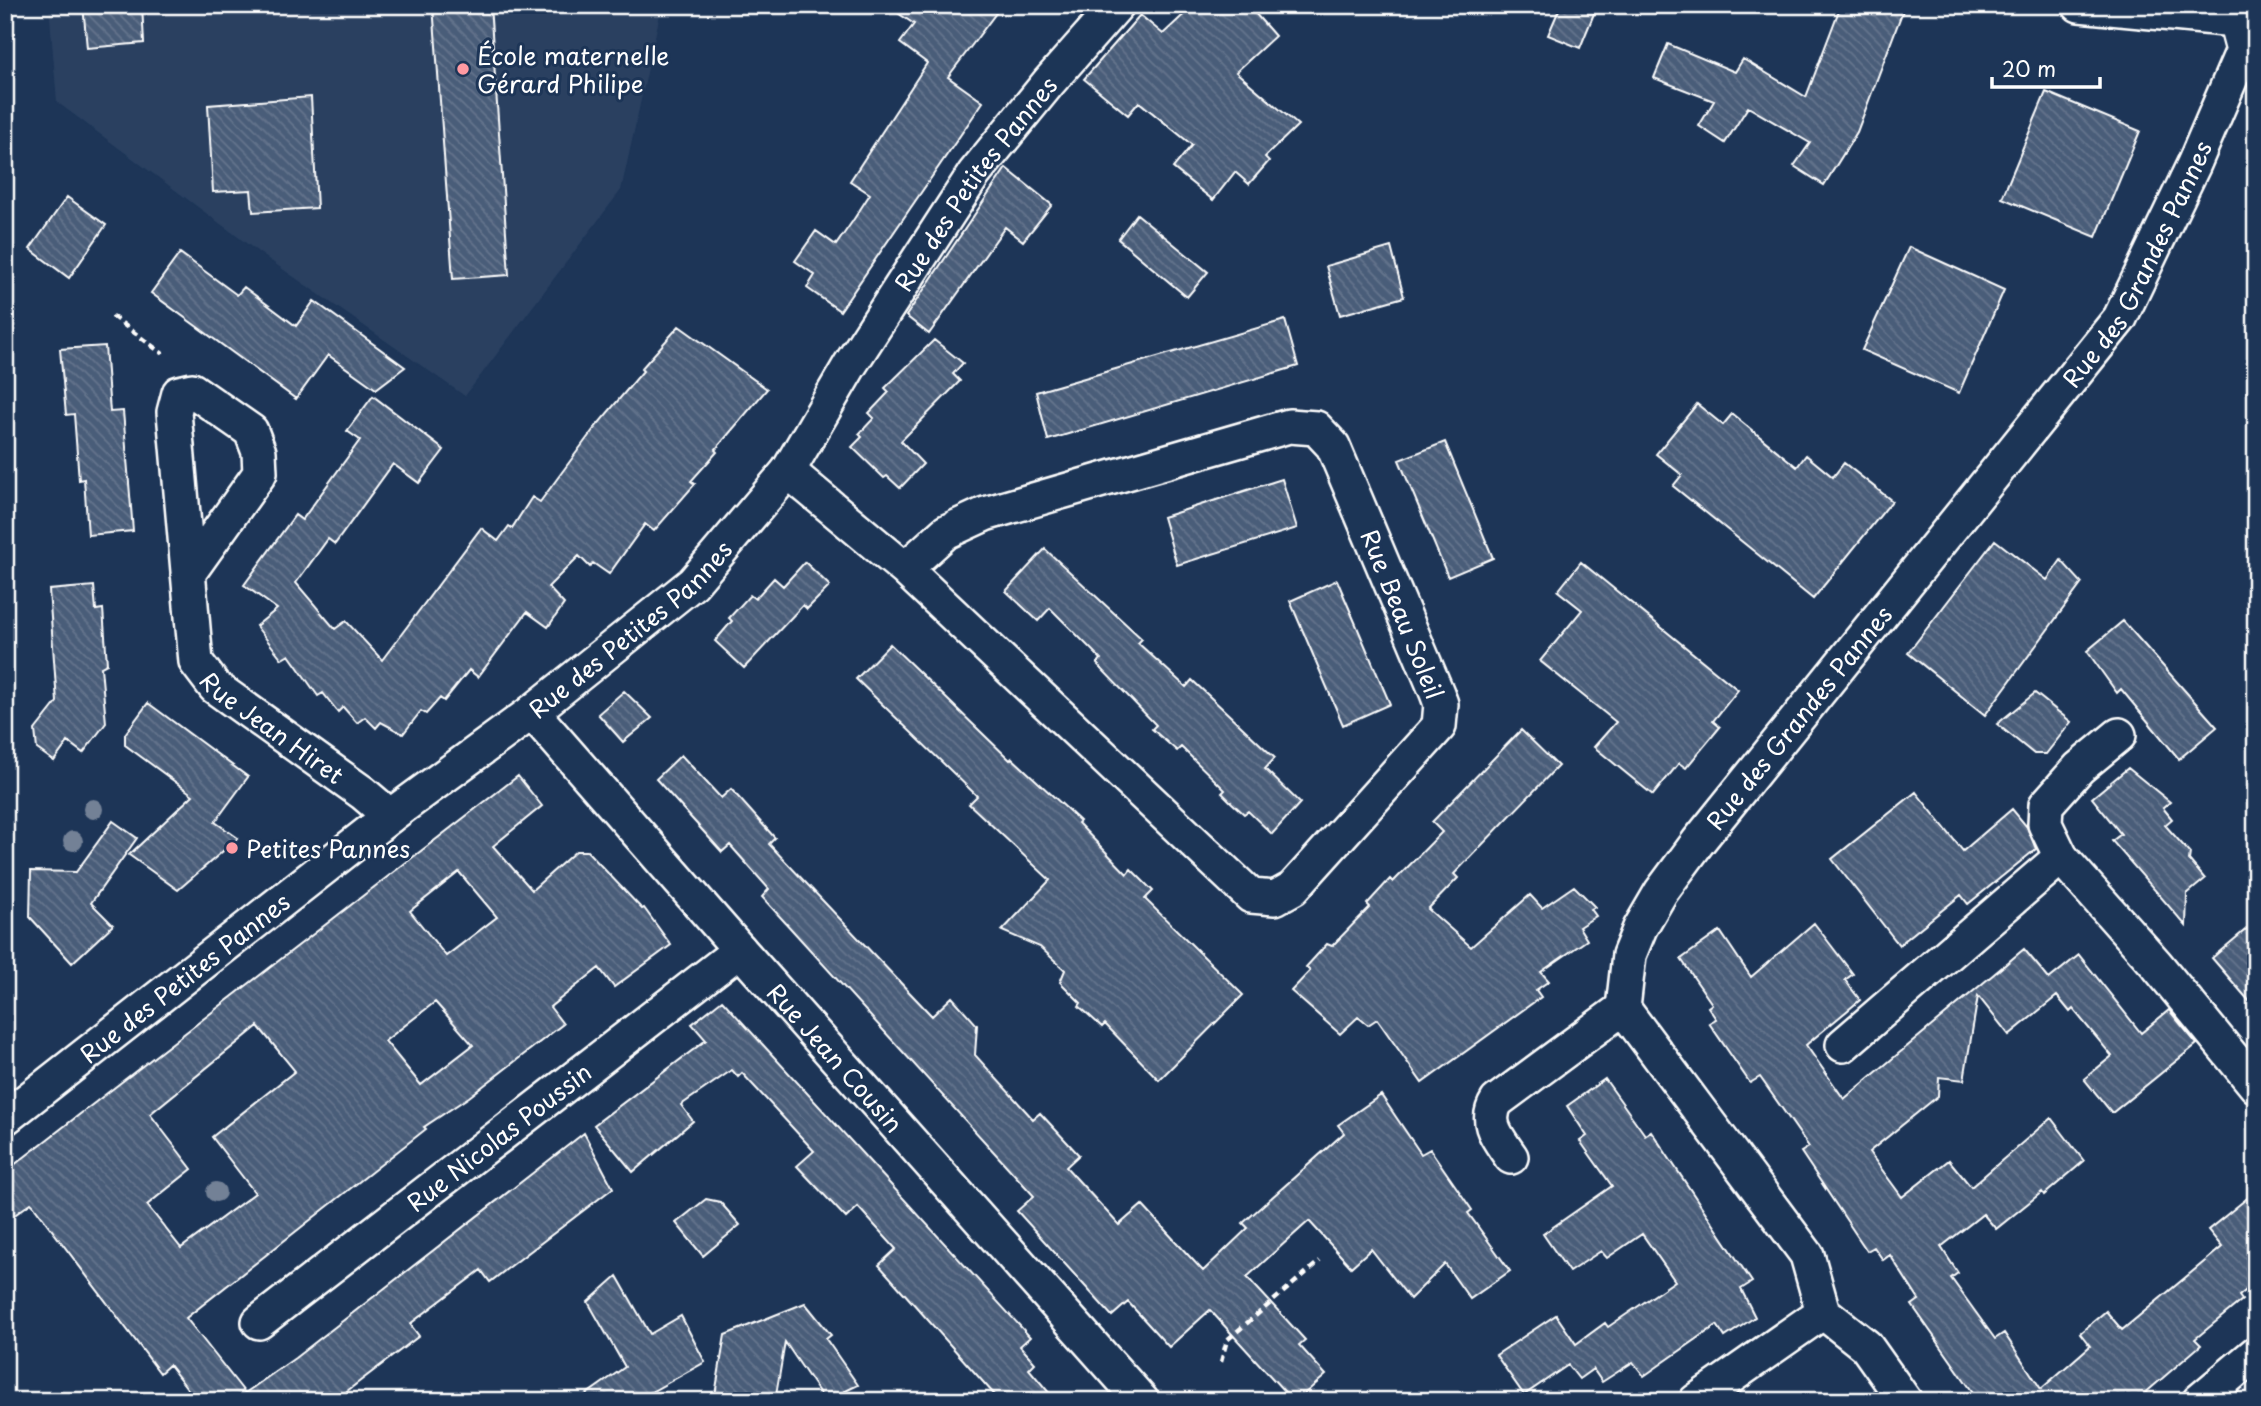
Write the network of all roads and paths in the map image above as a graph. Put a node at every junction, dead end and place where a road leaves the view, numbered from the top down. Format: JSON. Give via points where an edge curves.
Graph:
{"nodes":[{"id":1,"x":1117,"y":5,"type":"edge"},
{"id":2,"x":2079,"y":5,"type":"edge"},
{"id":3,"x":2246,"y":18,"type":"edge"},
{"id":4,"x":112,"y":316,"type":"dead end"},
{"id":5,"x":163,"y":354,"type":"dead end"},
{"id":6,"x":788,"y":471,"type":"junction"},
{"id":7,"x":905,"y":569,"type":"junction"},
{"id":8,"x":188,"y":575,"type":"junction"},
{"id":9,"x":532,"y":712,"type":"junction"},
{"id":10,"x":2119,"y":734,"type":"dead end"},
{"id":11,"x":390,"y":816,"type":"junction"},
{"id":12,"x":2061,"y":858,"type":"junction"},
{"id":13,"x":740,"y":950,"type":"junction"},
{"id":14,"x":1623,"y":1008,"type":"junction"},
{"id":15,"x":1843,"y":1045,"type":"dead end"},
{"id":16,"x":2256,"y":1086,"type":"edge"},
{"id":17,"x":5,"y":1118,"type":"edge"},
{"id":18,"x":1511,"y":1157,"type":"dead end"},
{"id":19,"x":1320,"y":1261,"type":"dead end"},
{"id":20,"x":1822,"y":1312,"type":"junction"},
{"id":21,"x":258,"y":1322,"type":"dead end"},
{"id":22,"x":2256,"y":1353,"type":"edge"},
{"id":23,"x":1221,"y":1362,"type":"dead end"},
{"id":24,"x":1142,"y":1401,"type":"edge"},
{"id":25,"x":1696,"y":1401,"type":"edge"},
{"id":26,"x":1905,"y":1401,"type":"edge"},
{"id":27,"x":2199,"y":1401,"type":"edge"}],
"edges":[{"from":1,"to":6,"type":"street","name":"Rue des Petites Pannes","via":[[974,174],[850,365]]},
{"from":2,"to":3,"type":"street"},
{"from":3,"to":14,"type":"street","name":"Rue des Grandes Pannes","via":[[2243,50],[2119,318],[1661,892],[1629,956]]},
{"from":4,"to":5,"type":"path"},
{"from":6,"to":7,"type":"street","name":"Rue Beau Soleil"},
{"from":6,"to":9,"type":"street","name":"Rue des Petites Pannes","via":[[693,583]]},
{"from":7,"to":7,"type":"street","name":"Rue Beau Soleil","via":[[1251,896],[1275,898],[1293,888],[1439,726],[1437,693],[1333,446],[1315,428],[1289,426],[985,514],[946,532]]},
{"from":8,"to":8,"type":"street","name":"Rue Jean Hiret","via":[[174,412],[179,393],[192,390],[251,431],[260,473]]},
{"from":8,"to":11,"type":"street","name":"Rue Jean Hiret","via":[[196,662],[215,687]]},
{"from":9,"to":11,"type":"street","name":"Rue des Petites Pannes"},
{"from":9,"to":13,"type":"street","name":"Rue Jean Cousin"},
{"from":10,"to":12,"type":"street","via":[[2079,768],[2046,805],[2045,824]]},
{"from":11,"to":17,"type":"street","name":"Rue des Petites Pannes"},
{"from":12,"to":15,"type":"street"},
{"from":12,"to":16,"type":"street","via":[[2157,964]]},
{"from":13,"to":21,"type":"street","name":"Rue Nicolas Poussin"},
{"from":13,"to":24,"type":"street","name":"Rue Jean Cousin"},
{"from":14,"to":18,"type":"street","via":[[1497,1101],[1492,1109],[1493,1129]]},
{"from":14,"to":20,"type":"street","via":[[1807,1255]]},
{"from":19,"to":23,"type":"path","via":[[1227,1340]]},
{"from":20,"to":25,"type":"street"},
{"from":20,"to":26,"type":"street","via":[[1866,1346]]},
{"from":22,"to":27,"type":"street"}]}
